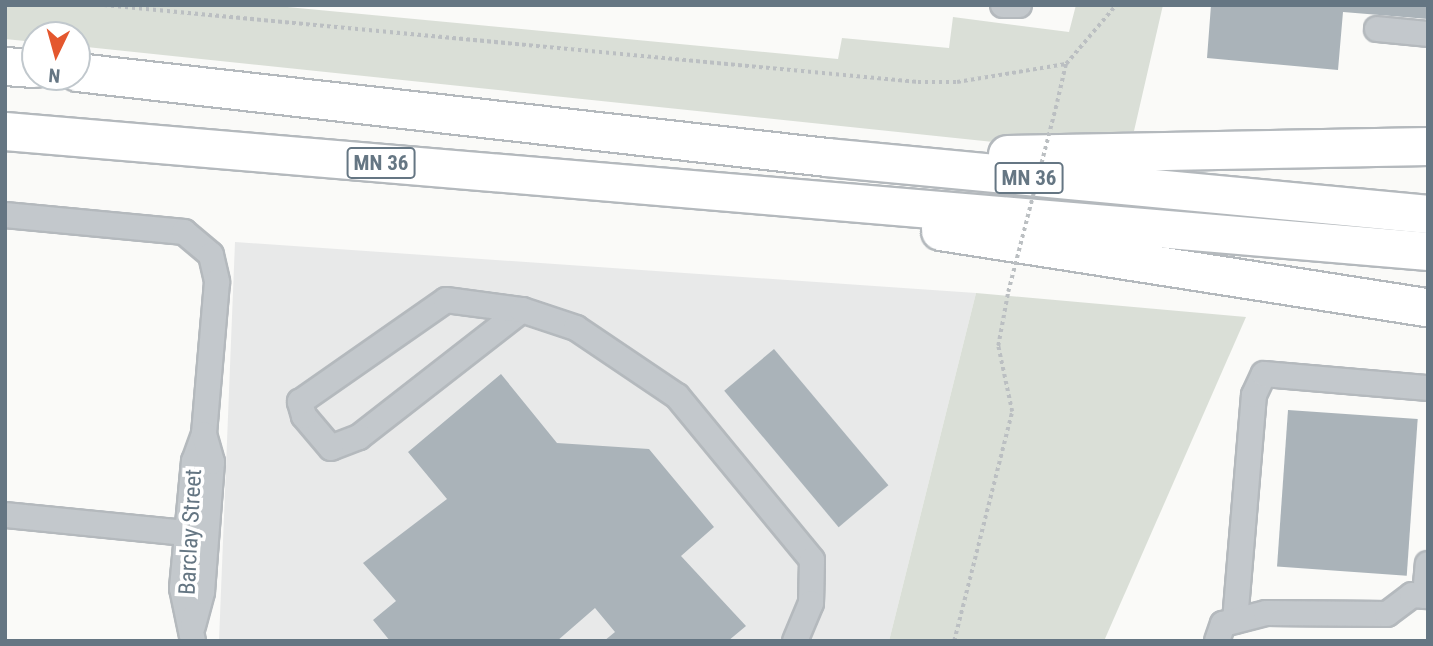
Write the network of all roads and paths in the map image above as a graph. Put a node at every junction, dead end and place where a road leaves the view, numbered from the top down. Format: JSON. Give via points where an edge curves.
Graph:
{"nodes":[{"id":1,"x":104,"y":5,"type":"edge"},
{"id":2,"x":1003,"y":5,"type":"edge"},
{"id":3,"x":1019,"y":5,"type":"edge"},
{"id":4,"x":1115,"y":5,"type":"edge"},
{"id":5,"x":1377,"y":29,"type":"dead end"},
{"id":6,"x":1428,"y":34,"type":"edge"},
{"id":7,"x":1066,"y":64,"type":"junction"},
{"id":8,"x":91,"y":74,"type":"edge"},
{"id":9,"x":5,"y":131,"type":"edge"},
{"id":10,"x":632,"y":134,"type":"junction"},
{"id":11,"x":1428,"y":146,"type":"edge"},
{"id":12,"x":757,"y":194,"type":"junction"},
{"id":13,"x":1428,"y":214,"type":"edge"},
{"id":14,"x":5,"y":215,"type":"edge"},
{"id":15,"x":1428,"y":251,"type":"edge"},
{"id":16,"x":1428,"y":307,"type":"edge"},
{"id":17,"x":522,"y":310,"type":"junction"},
{"id":18,"x":1428,"y":388,"type":"edge"},
{"id":19,"x":204,"y":434,"type":"junction"},
{"id":20,"x":5,"y":515,"type":"edge"},
{"id":21,"x":186,"y":533,"type":"junction"},
{"id":22,"x":1428,"y":564,"type":"edge"},
{"id":23,"x":1427,"y":596,"type":"edge"},
{"id":24,"x":1235,"y":621,"type":"junction"},
{"id":25,"x":193,"y":636,"type":"edge"},
{"id":26,"x":795,"y":641,"type":"edge"},
{"id":27,"x":954,"y":641,"type":"edge"},
{"id":28,"x":1217,"y":641,"type":"edge"}],
"edges":[{"from":1,"to":7,"type":"path","via":[[918,82],[957,82]]},
{"from":2,"to":3,"type":"street"},
{"from":4,"to":7,"type":"path"},
{"from":5,"to":6,"type":"street"},
{"from":7,"to":27,"type":"path","bridge":true,"via":[[1008,292],[998,346],[1012,412]]},
{"from":8,"to":10,"type":"highway","number":"MN 36"},
{"from":9,"to":12,"type":"highway","number":"MN 36"},
{"from":10,"to":11,"type":"highway","via":[[988,153]]},
{"from":10,"to":13,"type":"highway","number":"MN 36"},
{"from":12,"to":15,"type":"highway","number":"MN 36"},
{"from":12,"to":16,"type":"highway","via":[[867,219]]},
{"from":14,"to":19,"type":"street","name":"Barclay Street","via":[[184,232],[211,256],[217,282]]},
{"from":17,"to":17,"type":"street","via":[[446,300],[300,402],[304,416],[331,448],[359,437]]},
{"from":17,"to":26,"type":"street","via":[[576,328],[677,396],[812,560],[811,603]]},
{"from":18,"to":24,"type":"street","via":[[1264,374],[1254,395]]},
{"from":19,"to":21,"type":"street","name":"Barclay Street","via":[[194,461]]},
{"from":19,"to":25,"type":"street","name":"Barclay Street","via":[[212,462],[202,592]]},
{"from":20,"to":21,"type":"street"},
{"from":21,"to":25,"type":"street","name":"Barclay Street","via":[[182,588]]},
{"from":22,"to":23,"type":"street"},
{"from":23,"to":24,"type":"street","via":[[1412,595],[1387,614],[1266,612]]},
{"from":24,"to":28,"type":"street","via":[[1223,624]]}]}
